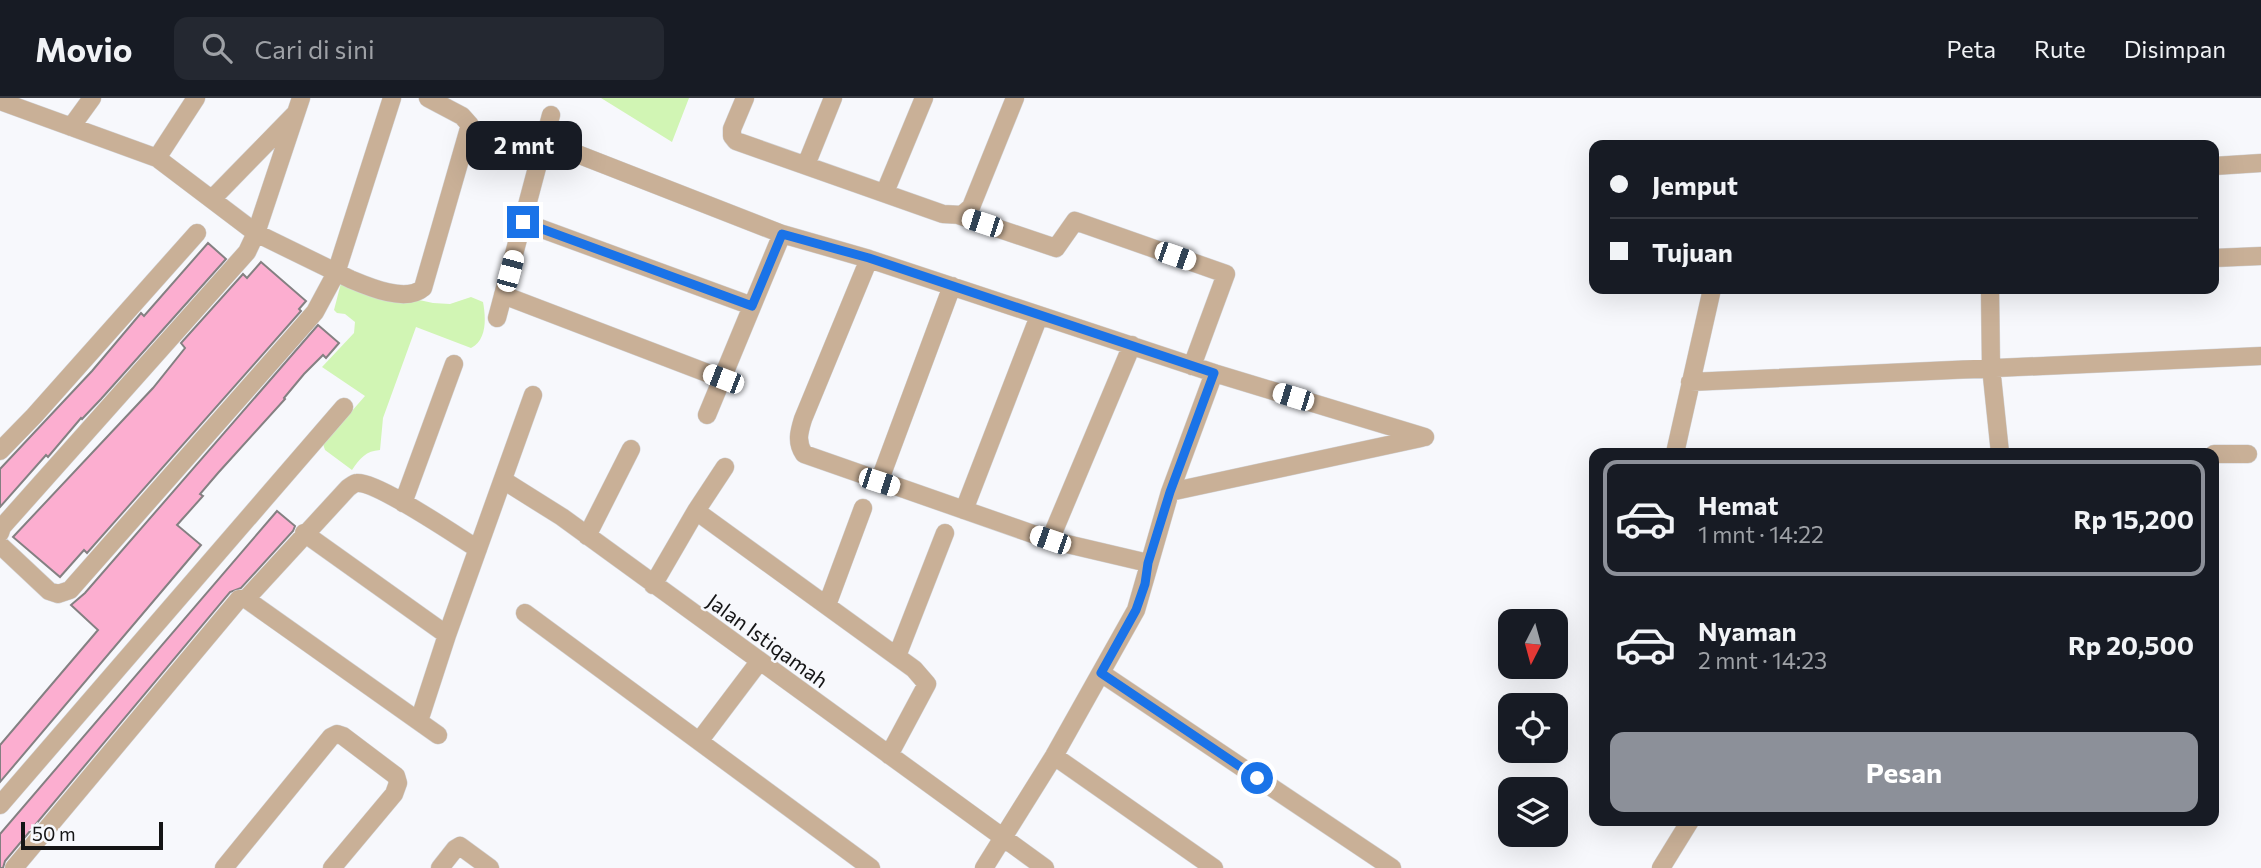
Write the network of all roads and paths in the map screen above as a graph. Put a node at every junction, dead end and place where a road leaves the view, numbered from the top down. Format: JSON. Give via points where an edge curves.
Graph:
{"nodes":[{"id":1,"x":92,"y":98,"type":"edge"},
{"id":2,"x":196,"y":98,"type":"edge"},
{"id":3,"x":393,"y":98,"type":"edge"},
{"id":4,"x":428,"y":98,"type":"edge"},
{"id":5,"x":745,"y":98,"type":"edge"},
{"id":6,"x":833,"y":98,"type":"edge"},
{"id":7,"x":924,"y":98,"type":"edge"},
{"id":8,"x":1014,"y":98,"type":"edge"},
{"id":9,"x":0,"y":101,"type":"edge"},
{"id":10,"x":299,"y":105,"type":"edge"},
{"id":11,"x":551,"y":115,"type":"dead end"},
{"id":12,"x":71,"y":127,"type":"junction"},
{"id":13,"x":544,"y":141,"type":"junction"},
{"id":14,"x":157,"y":158,"type":"junction"},
{"id":15,"x":2261,"y":163,"type":"edge"},
{"id":16,"x":806,"y":165,"type":"junction"},
{"id":17,"x":2219,"y":166,"type":"edge"},
{"id":18,"x":885,"y":192,"type":"junction"},
{"id":19,"x":212,"y":199,"type":"junction"},
{"id":20,"x":958,"y":215,"type":"junction"},
{"id":21,"x":523,"y":222,"type":"junction"},
{"id":22,"x":197,"y":233,"type":"dead end"},
{"id":23,"x":256,"y":233,"type":"junction"},
{"id":24,"x":782,"y":234,"type":"junction"},
{"id":25,"x":2261,"y":256,"type":"edge"},
{"id":26,"x":869,"y":258,"type":"junction"},
{"id":27,"x":2219,"y":258,"type":"edge"},
{"id":28,"x":337,"y":273,"type":"junction"},
{"id":29,"x":952,"y":286,"type":"junction"},
{"id":30,"x":1711,"y":294,"type":"edge"},
{"id":31,"x":1990,"y":294,"type":"edge"},
{"id":32,"x":503,"y":295,"type":"junction"},
{"id":33,"x":752,"y":306,"type":"junction"},
{"id":34,"x":1039,"y":316,"type":"junction"},
{"id":35,"x":497,"y":318,"type":"dead end"},
{"id":36,"x":1132,"y":345,"type":"junction"},
{"id":37,"x":2261,"y":356,"type":"edge"},
{"id":38,"x":454,"y":364,"type":"dead end"},
{"id":39,"x":1192,"y":366,"type":"junction"},
{"id":40,"x":1991,"y":367,"type":"junction"},
{"id":41,"x":1214,"y":373,"type":"junction"},
{"id":42,"x":723,"y":379,"type":"junction"},
{"id":43,"x":1690,"y":382,"type":"junction"},
{"id":44,"x":533,"y":395,"type":"dead end"},
{"id":45,"x":344,"y":407,"type":"dead end"},
{"id":46,"x":707,"y":415,"type":"dead end"},
{"id":47,"x":1676,"y":448,"type":"edge"},
{"id":48,"x":1999,"y":448,"type":"edge"},
{"id":49,"x":631,"y":449,"type":"dead end"},
{"id":50,"x":0,"y":450,"type":"edge"},
{"id":51,"x":2219,"y":454,"type":"edge"},
{"id":52,"x":2248,"y":454,"type":"dead end"},
{"id":53,"x":725,"y":467,"type":"dead end"},
{"id":54,"x":503,"y":480,"type":"junction"},
{"id":55,"x":879,"y":482,"type":"junction"},
{"id":56,"x":1170,"y":492,"type":"junction"},
{"id":57,"x":403,"y":503,"type":"junction"},
{"id":58,"x":863,"y":509,"type":"dead end"},
{"id":59,"x":964,"y":510,"type":"junction"},
{"id":60,"x":696,"y":511,"type":"junction"},
{"id":61,"x":0,"y":533,"type":"edge"},
{"id":62,"x":304,"y":533,"type":"junction"},
{"id":63,"x":945,"y":533,"type":"dead end"},
{"id":64,"x":587,"y":536,"type":"junction"},
{"id":65,"x":1050,"y":540,"type":"junction"},
{"id":66,"x":0,"y":545,"type":"edge"},
{"id":67,"x":478,"y":549,"type":"junction"},
{"id":68,"x":1148,"y":563,"type":"junction"},
{"id":69,"x":653,"y":585,"type":"junction"},
{"id":70,"x":246,"y":599,"type":"junction"},
{"id":71,"x":827,"y":605,"type":"junction"},
{"id":72,"x":525,"y":613,"type":"dead end"},
{"id":73,"x":447,"y":635,"type":"junction"},
{"id":74,"x":897,"y":656,"type":"junction"},
{"id":75,"x":759,"y":662,"type":"junction"},
{"id":76,"x":1101,"y":673,"type":"junction"},
{"id":77,"x":419,"y":721,"type":"junction"},
{"id":78,"x":438,"y":734,"type":"dead end"},
{"id":79,"x":700,"y":740,"type":"junction"},
{"id":80,"x":889,"y":755,"type":"junction"},
{"id":81,"x":1054,"y":756,"type":"junction"},
{"id":82,"x":0,"y":805,"type":"edge"},
{"id":83,"x":1687,"y":826,"type":"edge"},
{"id":84,"x":1004,"y":838,"type":"junction"},
{"id":85,"x":13,"y":868,"type":"edge"},
{"id":86,"x":224,"y":868,"type":"edge"},
{"id":87,"x":332,"y":868,"type":"edge"},
{"id":88,"x":439,"y":868,"type":"edge"},
{"id":89,"x":491,"y":868,"type":"edge"},
{"id":90,"x":871,"y":868,"type":"edge"},
{"id":91,"x":984,"y":868,"type":"edge"},
{"id":92,"x":1045,"y":868,"type":"edge"},
{"id":93,"x":1214,"y":868,"type":"edge"},
{"id":94,"x":1392,"y":868,"type":"edge"},
{"id":95,"x":1661,"y":868,"type":"edge"}],
"edges":[{"from":1,"to":12,"type":"street"},
{"from":2,"to":14,"type":"street"},
{"from":3,"to":28,"type":"street"},
{"from":4,"to":28,"type":"street","via":[[463,116],[470,125],[423,288],[417,293],[399,293]]},
{"from":5,"to":16,"type":"street","via":[[732,129],[736,141]]},
{"from":6,"to":16,"type":"street"},
{"from":7,"to":18,"type":"street"},
{"from":8,"to":20,"type":"street","via":[[971,207]]},
{"from":9,"to":12,"type":"street"},
{"from":10,"to":19,"type":"street"},
{"from":10,"to":23,"type":"street"},
{"from":11,"to":13,"type":"street"},
{"from":12,"to":14,"type":"street"},
{"from":13,"to":21,"type":"street"},
{"from":13,"to":24,"type":"street"},
{"from":14,"to":19,"type":"street"},
{"from":15,"to":17,"type":"street"},
{"from":16,"to":18,"type":"street"},
{"from":18,"to":20,"type":"street","via":[[943,214]]},
{"from":19,"to":23,"type":"street"},
{"from":20,"to":39,"type":"street","via":[[1056,248],[1075,221],[1226,274]]},
{"from":21,"to":32,"type":"street"},
{"from":21,"to":33,"type":"street"},
{"from":22,"to":50,"type":"street"},
{"from":23,"to":28,"type":"street"},
{"from":23,"to":61,"type":"street","via":[[247,252]]},
{"from":24,"to":26,"type":"street"},
{"from":24,"to":33,"type":"street"},
{"from":25,"to":27,"type":"street"},
{"from":26,"to":29,"type":"street"},
{"from":26,"to":55,"type":"street","via":[[798,435],[804,454]]},
{"from":28,"to":66,"type":"street","via":[[315,312],[69,590],[49,591]]},
{"from":29,"to":34,"type":"street"},
{"from":29,"to":55,"type":"street"},
{"from":30,"to":43,"type":"street"},
{"from":31,"to":40,"type":"street"},
{"from":32,"to":35,"type":"street"},
{"from":32,"to":42,"type":"street"},
{"from":33,"to":42,"type":"street"},
{"from":34,"to":36,"type":"street"},
{"from":34,"to":59,"type":"street"},
{"from":36,"to":39,"type":"street"},
{"from":36,"to":65,"type":"street"},
{"from":37,"to":40,"type":"street"},
{"from":38,"to":57,"type":"street"},
{"from":39,"to":41,"type":"street"},
{"from":40,"to":43,"type":"street"},
{"from":40,"to":48,"type":"street"},
{"from":41,"to":56,"type":"street"},
{"from":41,"to":56,"type":"street","via":[[1424,437]]},
{"from":42,"to":46,"type":"street"},
{"from":43,"to":47,"type":"street"},
{"from":44,"to":54,"type":"street"},
{"from":45,"to":82,"type":"street"},
{"from":49,"to":64,"type":"street"},
{"from":51,"to":52,"type":"street"},
{"from":53,"to":60,"type":"street"},
{"from":54,"to":64,"type":"street","name":"Jalan Istiqamah"},
{"from":54,"to":67,"type":"street"},
{"from":55,"to":59,"type":"street"},
{"from":56,"to":68,"type":"street"},
{"from":57,"to":62,"type":"street","via":[[356,483]]},
{"from":57,"to":67,"type":"street"},
{"from":58,"to":71,"type":"street"},
{"from":59,"to":65,"type":"street"},
{"from":60,"to":69,"type":"street"},
{"from":60,"to":71,"type":"street"},
{"from":62,"to":70,"type":"street"},
{"from":62,"to":73,"type":"street"},
{"from":63,"to":74,"type":"street"},
{"from":64,"to":69,"type":"street","name":"Jalan Istiqamah"},
{"from":65,"to":68,"type":"street"},
{"from":67,"to":73,"type":"street"},
{"from":68,"to":76,"type":"street","via":[[1136,610]]},
{"from":69,"to":75,"type":"street","name":"Jalan Istiqamah"},
{"from":70,"to":77,"type":"street"},
{"from":70,"to":85,"type":"street","via":[[239,599]]},
{"from":71,"to":74,"type":"street"},
{"from":72,"to":79,"type":"street"},
{"from":73,"to":77,"type":"street"},
{"from":74,"to":80,"type":"street","via":[[927,684]]},
{"from":75,"to":79,"type":"street"},
{"from":75,"to":80,"type":"street","name":"Jalan Istiqamah"},
{"from":76,"to":81,"type":"street"},
{"from":76,"to":94,"type":"street"},
{"from":77,"to":78,"type":"street"},
{"from":79,"to":90,"type":"street"},
{"from":80,"to":84,"type":"street","name":"Jalan Istiqamah"},
{"from":81,"to":84,"type":"street"},
{"from":81,"to":93,"type":"street"},
{"from":83,"to":95,"type":"street"},
{"from":84,"to":91,"type":"street"},
{"from":84,"to":92,"type":"street","name":"Jalan Istiqamah"},
{"from":86,"to":87,"type":"street","via":[[337,734],[396,776],[398,783],[394,794]]},
{"from":88,"to":89,"type":"street","via":[[460,846]]}]}
